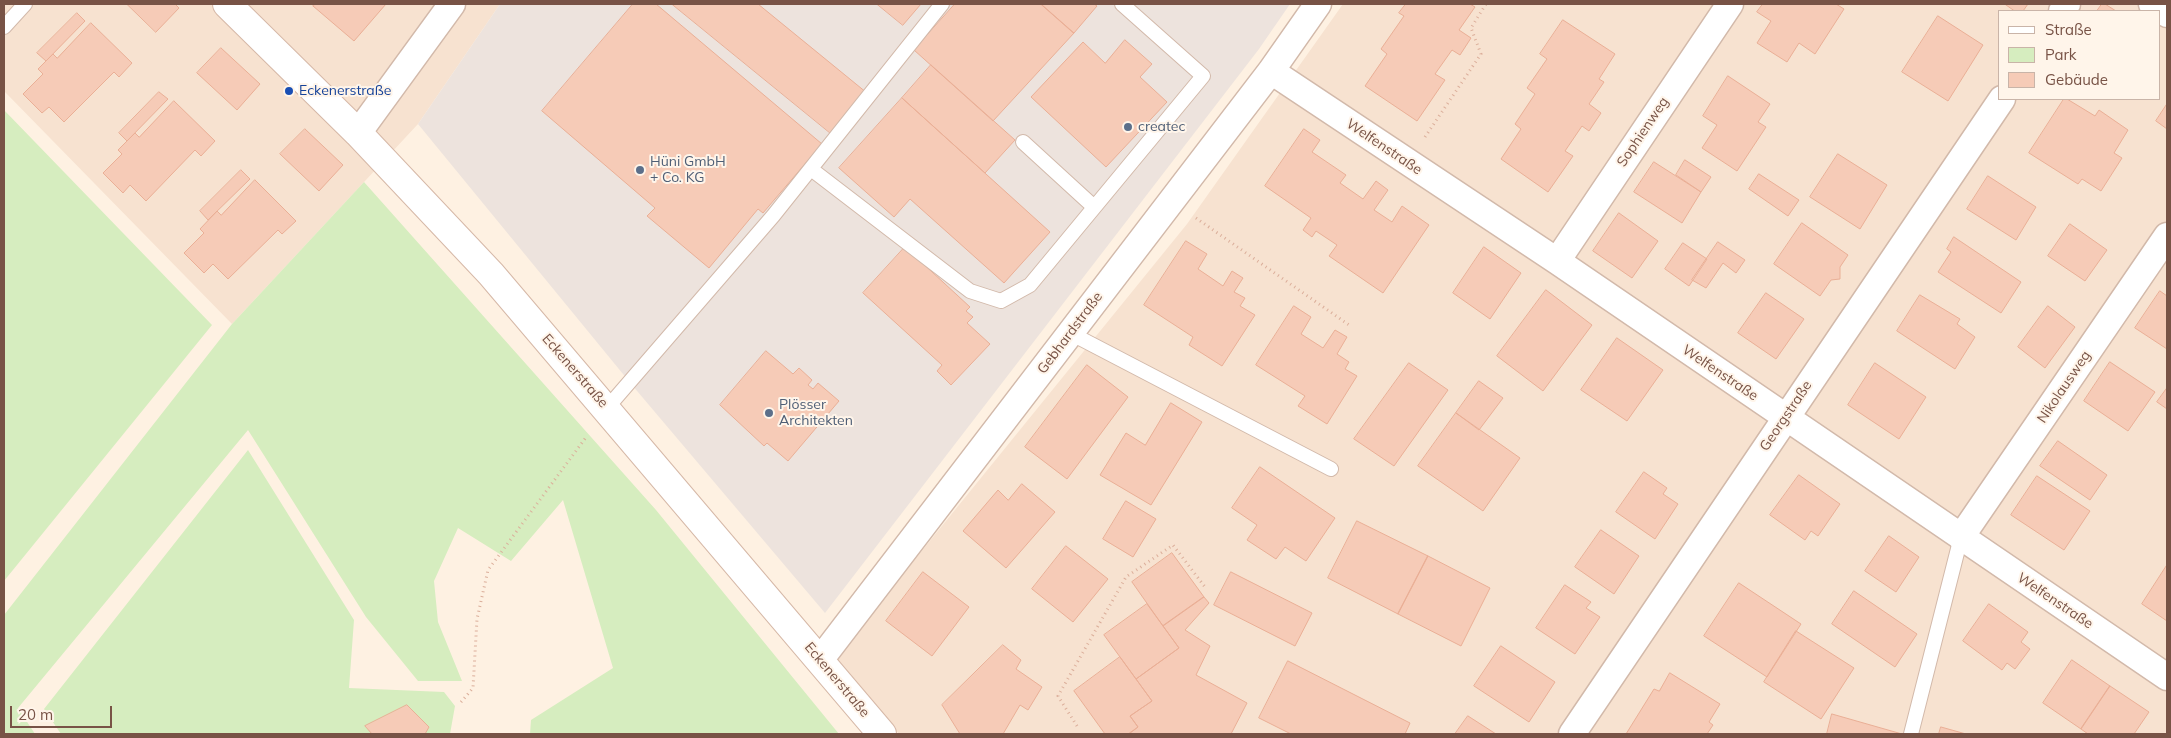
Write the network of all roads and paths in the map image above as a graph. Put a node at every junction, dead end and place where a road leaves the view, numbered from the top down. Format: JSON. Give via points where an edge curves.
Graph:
{"nodes":[{"id":1,"x":25,"y":4,"type":"edge"},
{"id":2,"x":227,"y":4,"type":"edge"},
{"id":3,"x":452,"y":4,"type":"edge"},
{"id":4,"x":942,"y":4,"type":"edge"},
{"id":5,"x":1122,"y":4,"type":"edge"},
{"id":6,"x":1318,"y":4,"type":"edge"},
{"id":7,"x":1486,"y":4,"type":"edge"},
{"id":8,"x":1730,"y":4,"type":"edge"},
{"id":9,"x":2152,"y":4,"type":"edge"},
{"id":10,"x":2167,"y":14,"type":"edge"},
{"id":11,"x":4,"y":27,"type":"edge"},
{"id":12,"x":1272,"y":72,"type":"junction"},
{"id":13,"x":2001,"y":100,"type":"edge"},
{"id":14,"x":358,"y":133,"type":"junction"},
{"id":15,"x":1023,"y":142,"type":"dead end"},
{"id":16,"x":1407,"y":162,"type":"junction"},
{"id":17,"x":811,"y":169,"type":"junction"},
{"id":18,"x":1171,"y":201,"type":"junction"},
{"id":19,"x":1094,"y":207,"type":"junction"},
{"id":20,"x":2167,"y":236,"type":"edge"},
{"id":21,"x":1556,"y":261,"type":"junction"},
{"id":22,"x":1349,"y":325,"type":"dead end"},
{"id":23,"x":1070,"y":333,"type":"junction"},
{"id":24,"x":607,"y":408,"type":"junction"},
{"id":25,"x":1785,"y":417,"type":"junction"},
{"id":26,"x":583,"y":442,"type":"dead end"},
{"id":27,"x":1331,"y":469,"type":"dead end"},
{"id":28,"x":1961,"y":537,"type":"junction"},
{"id":29,"x":1205,"y":587,"type":"dead end"},
{"id":30,"x":820,"y":660,"type":"junction"},
{"id":31,"x":2167,"y":677,"type":"edge"},
{"id":32,"x":461,"y":702,"type":"dead end"},
{"id":33,"x":1077,"y":726,"type":"dead end"},
{"id":34,"x":882,"y":734,"type":"edge"},
{"id":35,"x":1572,"y":734,"type":"edge"},
{"id":36,"x":1912,"y":734,"type":"edge"}],
"edges":[{"from":1,"to":11,"type":"lane"},
{"from":2,"to":14,"type":"main road","name":"Eckenerstraße"},
{"from":3,"to":14,"type":"street"},
{"from":4,"to":17,"type":"lane"},
{"from":5,"to":19,"type":"lane","via":[[1203,76]]},
{"from":6,"to":12,"type":"street","name":"Gebhardstraße"},
{"from":7,"to":16,"type":"path","via":[[1471,28],[1481,54]]},
{"from":8,"to":21,"type":"street","name":"Sophienweg"},
{"from":9,"to":10,"type":"street"},
{"from":12,"to":16,"type":"street","name":"Welfenstraße"},
{"from":12,"to":18,"type":"street","name":"Gebhardstraße"},
{"from":13,"to":25,"type":"street","name":"Georgstraße"},
{"from":14,"to":24,"type":"main road","name":"Eckenerstraße","via":[[491,274]]},
{"from":15,"to":19,"type":"lane"},
{"from":16,"to":21,"type":"street","name":"Welfenstraße"},
{"from":17,"to":19,"type":"lane","via":[[970,291],[1001,301],[1030,285]]},
{"from":17,"to":24,"type":"lane"},
{"from":18,"to":22,"type":"path"},
{"from":18,"to":23,"type":"street","name":"Gebhardstraße"},
{"from":20,"to":28,"type":"street","name":"Nikolausweg"},
{"from":21,"to":25,"type":"street","name":"Welfenstraße"},
{"from":23,"to":27,"type":"lane"},
{"from":23,"to":30,"type":"street","name":"Gebhardstraße"},
{"from":24,"to":30,"type":"main road","name":"Eckenerstraße"},
{"from":25,"to":28,"type":"street","name":"Welfenstraße"},
{"from":25,"to":35,"type":"street","name":"Georgstraße"},
{"from":26,"to":32,"type":"path","via":[[488,570],[477,619],[473,688]]},
{"from":28,"to":31,"type":"street","name":"Welfenstraße"},
{"from":28,"to":36,"type":"lane"},
{"from":29,"to":33,"type":"path","via":[[1173,546],[1126,577],[1058,696]]},
{"from":30,"to":34,"type":"main road","name":"Eckenerstraße"}]}
